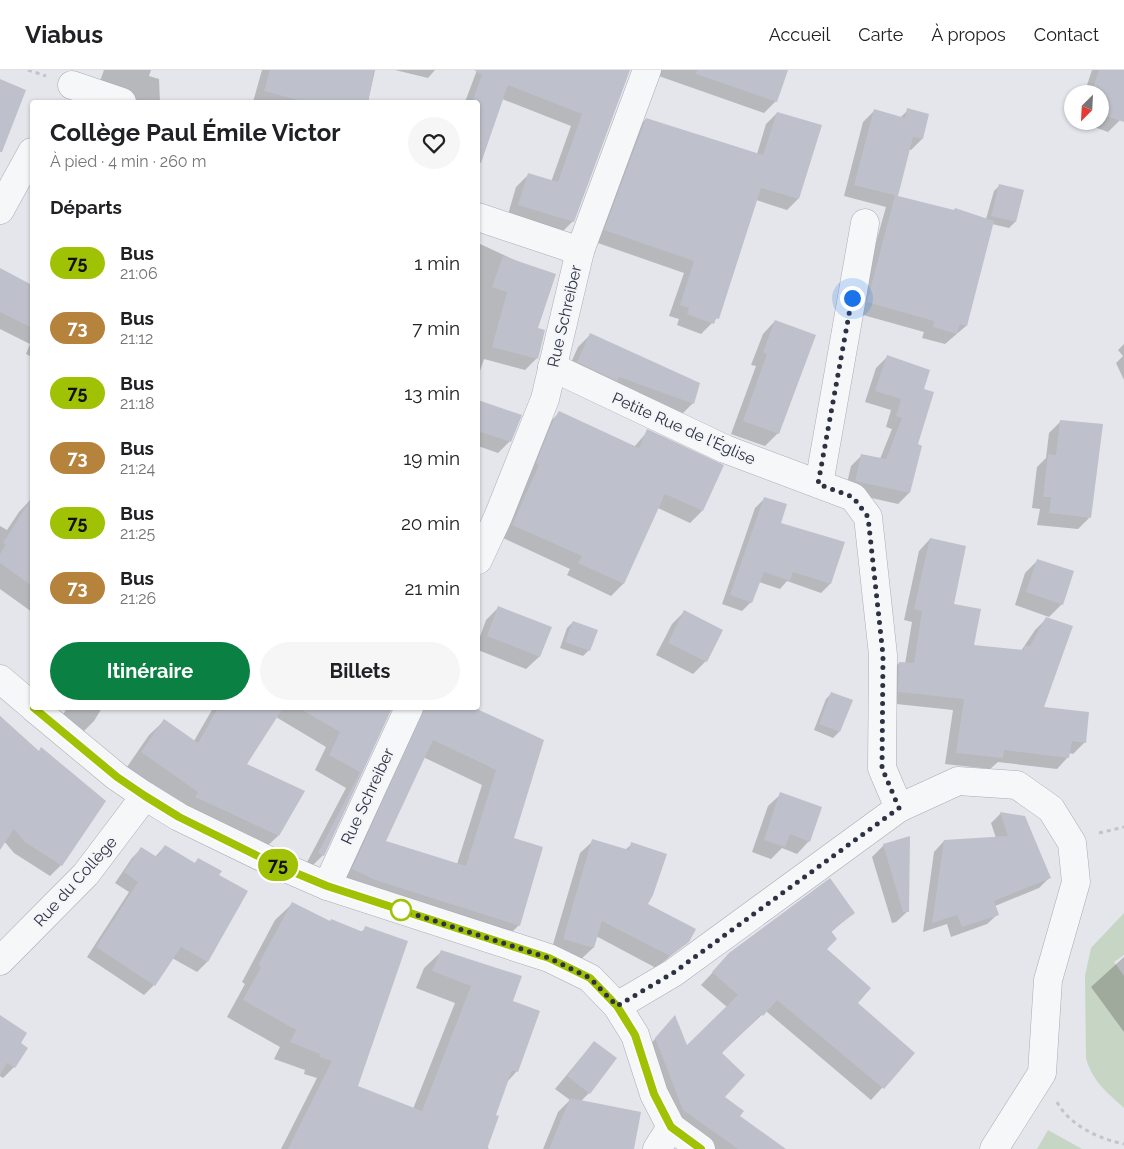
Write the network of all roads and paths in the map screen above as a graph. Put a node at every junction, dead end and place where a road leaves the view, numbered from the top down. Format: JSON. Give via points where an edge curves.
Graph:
{"nodes":[{"id":1,"x":647,"y":70,"type":"edge"},
{"id":2,"x":71,"y":86,"type":"edge"},
{"id":3,"x":116,"y":100,"type":"edge"},
{"id":4,"x":30,"y":156,"type":"edge"},
{"id":5,"x":0,"y":210,"type":"edge"},
{"id":6,"x":480,"y":218,"type":"edge"},
{"id":7,"x":865,"y":223,"type":"dead end"},
{"id":8,"x":580,"y":251,"type":"junction"},
{"id":9,"x":552,"y":367,"type":"junction"},
{"id":10,"x":818,"y":484,"type":"junction"},
{"id":11,"x":480,"y":556,"type":"edge"},
{"id":12,"x":0,"y":679,"type":"edge"},
{"id":13,"x":30,"y":704,"type":"edge"},
{"id":14,"x":38,"y":710,"type":"edge"},
{"id":15,"x":408,"y":710,"type":"edge"},
{"id":16,"x":145,"y":796,"type":"junction"},
{"id":17,"x":899,"y":808,"type":"junction"},
{"id":18,"x":327,"y":886,"type":"junction"},
{"id":19,"x":0,"y":961,"type":"edge"},
{"id":20,"x":617,"y":1006,"type":"junction"},
{"id":21,"x":1042,"y":1073,"type":"junction"},
{"id":22,"x":664,"y":1138,"type":"edge"},
{"id":23,"x":1124,"y":1144,"type":"edge"},
{"id":24,"x":701,"y":1149,"type":"edge"},
{"id":25,"x":994,"y":1149,"type":"edge"}],
"edges":[{"from":1,"to":8,"type":"street","name":"Rue Schreiber"},
{"from":2,"to":3,"type":"street"},
{"from":4,"to":5,"type":"street"},
{"from":6,"to":8,"type":"street"},
{"from":7,"to":10,"type":"street"},
{"from":8,"to":9,"type":"street","name":"Rue Schreiber"},
{"from":9,"to":10,"type":"street","name":"Petite Rue de l'Église","via":[[725,449]]},
{"from":9,"to":11,"type":"street","name":"Rue Schreiber","via":[[545,399]]},
{"from":10,"to":17,"type":"street","name":"Petite Rue de l'Église","via":[[853,497],[868,517],[883,655],[882,768]]},
{"from":12,"to":13,"type":"street"},
{"from":14,"to":16,"type":"street","via":[[117,777]]},
{"from":15,"to":18,"type":"street","name":"Rue Schreiber"},
{"from":16,"to":18,"type":"street","via":[[179,817],[274,864]]},
{"from":16,"to":19,"type":"street","name":"Rue du Collège","via":[[86,874]]},
{"from":17,"to":20,"type":"street","via":[[673,973]]},
{"from":17,"to":21,"type":"street","via":[[958,781],[1017,785],[1051,808],[1072,843],[1076,882],[1048,980]]},
{"from":18,"to":20,"type":"street","via":[[549,958],[590,978]]},
{"from":20,"to":22,"type":"street","via":[[635,1035]]},
{"from":21,"to":23,"type":"path","via":[[1064,1114],[1104,1140]]},
{"from":21,"to":25,"type":"street"},
{"from":22,"to":24,"type":"street"}]}
